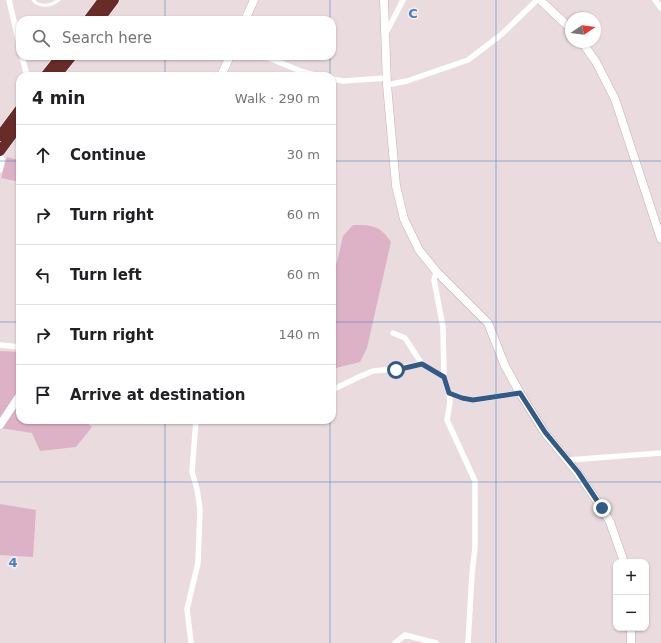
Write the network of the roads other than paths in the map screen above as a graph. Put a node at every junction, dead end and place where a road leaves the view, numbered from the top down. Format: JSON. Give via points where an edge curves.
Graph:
{"nodes":[{"id":1,"x":9,"y":0,"type":"edge"},
{"id":2,"x":33,"y":0,"type":"edge"},
{"id":3,"x":59,"y":0,"type":"edge"},
{"id":4,"x":99,"y":0,"type":"edge"},
{"id":5,"x":103,"y":0,"type":"edge"},
{"id":6,"x":114,"y":0,"type":"edge"},
{"id":7,"x":254,"y":0,"type":"edge"},
{"id":8,"x":384,"y":0,"type":"edge"},
{"id":9,"x":403,"y":0,"type":"edge"},
{"id":10,"x":537,"y":0,"type":"edge"},
{"id":11,"x":540,"y":0,"type":"edge"},
{"id":12,"x":655,"y":0,"type":"edge"},
{"id":13,"x":661,"y":7,"type":"edge"},
{"id":14,"x":94,"y":16,"type":"edge"},
{"id":15,"x":95,"y":16,"type":"edge"},
{"id":16,"x":96,"y":16,"type":"edge"},
{"id":17,"x":247,"y":16,"type":"edge"},
{"id":18,"x":565,"y":23,"type":"edge"},
{"id":19,"x":16,"y":31,"type":"edge"},
{"id":20,"x":385,"y":34,"type":"junction"},
{"id":21,"x":586,"y":48,"type":"edge"},
{"id":22,"x":23,"y":60,"type":"edge"},
{"id":23,"x":58,"y":60,"type":"edge"},
{"id":24,"x":69,"y":60,"type":"edge"},
{"id":25,"x":228,"y":60,"type":"edge"},
{"id":26,"x":274,"y":60,"type":"edge"},
{"id":27,"x":26,"y":72,"type":"edge"},
{"id":28,"x":48,"y":72,"type":"edge"},
{"id":29,"x":59,"y":72,"type":"edge"},
{"id":30,"x":223,"y":72,"type":"edge"},
{"id":31,"x":303,"y":72,"type":"edge"},
{"id":32,"x":336,"y":80,"type":"edge"},
{"id":33,"x":386,"y":82,"type":"junction"},
{"id":34,"x":16,"y":114,"type":"edge"},
{"id":35,"x":16,"y":129,"type":"edge"},
{"id":36,"x":0,"y":136,"type":"edge"},
{"id":37,"x":0,"y":151,"type":"edge"},
{"id":38,"x":0,"y":154,"type":"edge"},
{"id":39,"x":0,"y":170,"type":"edge"},
{"id":40,"x":661,"y":239,"type":"edge"},
{"id":41,"x":436,"y":271,"type":"junction"},
{"id":42,"x":393,"y":333,"type":"dead end"},
{"id":43,"x":0,"y":345,"type":"edge"},
{"id":44,"x":16,"y":347,"type":"edge"},
{"id":45,"x":422,"y":364,"type":"junction"},
{"id":46,"x":444,"y":377,"type":"junction"},
{"id":47,"x":336,"y":388,"type":"edge"},
{"id":48,"x":449,"y":393,"type":"junction"},
{"id":49,"x":520,"y":393,"type":"junction"},
{"id":50,"x":16,"y":401,"type":"edge"},
{"id":51,"x":196,"y":424,"type":"edge"},
{"id":52,"x":0,"y":425,"type":"edge"},
{"id":53,"x":661,"y":453,"type":"edge"},
{"id":54,"x":568,"y":460,"type":"junction"},
{"id":55,"x":623,"y":559,"type":"edge"},
{"id":56,"x":631,"y":631,"type":"edge"},
{"id":57,"x":191,"y":643,"type":"edge"},
{"id":58,"x":395,"y":643,"type":"edge"},
{"id":59,"x":436,"y":643,"type":"edge"},
{"id":60,"x":468,"y":643,"type":"edge"},
{"id":61,"x":631,"y":643,"type":"edge"}],
"edges":[{"from":1,"to":19,"type":"street"},
{"from":2,"to":3,"type":"lane","via":[[47,6]]},
{"from":4,"to":14,"type":"highway"},
{"from":5,"to":15,"type":"highway"},
{"from":6,"to":16,"type":"highway"},
{"from":7,"to":17,"type":"street"},
{"from":8,"to":20,"type":"street"},
{"from":9,"to":20,"type":"street"},
{"from":10,"to":33,"type":"street","via":[[502,34],[468,60],[407,81]]},
{"from":11,"to":18,"type":"street"},
{"from":12,"to":13,"type":"street"},
{"from":20,"to":33,"type":"street"},
{"from":21,"to":40,"type":"street","via":[[615,99]]},
{"from":22,"to":27,"type":"street"},
{"from":23,"to":28,"type":"highway"},
{"from":24,"to":29,"type":"highway"},
{"from":25,"to":30,"type":"street"},
{"from":26,"to":31,"type":"street"},
{"from":32,"to":33,"type":"street"},
{"from":33,"to":41,"type":"street","via":[[396,186],[404,219],[419,250]]},
{"from":34,"to":36,"type":"highway"},
{"from":35,"to":37,"type":"highway"},
{"from":38,"to":39,"type":"street"},
{"from":41,"to":46,"type":"street","via":[[434,280],[443,327]]},
{"from":41,"to":49,"type":"street","via":[[488,323]]},
{"from":42,"to":45,"type":"street","via":[[405,338]]},
{"from":43,"to":44,"type":"street"},
{"from":45,"to":46,"type":"street"},
{"from":45,"to":47,"type":"street","via":[[396,370],[373,371]]},
{"from":46,"to":48,"type":"street"},
{"from":48,"to":49,"type":"street","via":[[473,400]]},
{"from":48,"to":60,"type":"street","via":[[447,420],[476,481],[475,548]]},
{"from":49,"to":54,"type":"street","via":[[545,432]]},
{"from":50,"to":52,"type":"street"},
{"from":51,"to":57,"type":"street","via":[[192,472],[200,509],[198,563],[187,609]]},
{"from":53,"to":54,"type":"street"},
{"from":54,"to":55,"type":"street","via":[[610,522]]},
{"from":56,"to":61,"type":"street"},
{"from":58,"to":59,"type":"street","via":[[405,635]]}]}
